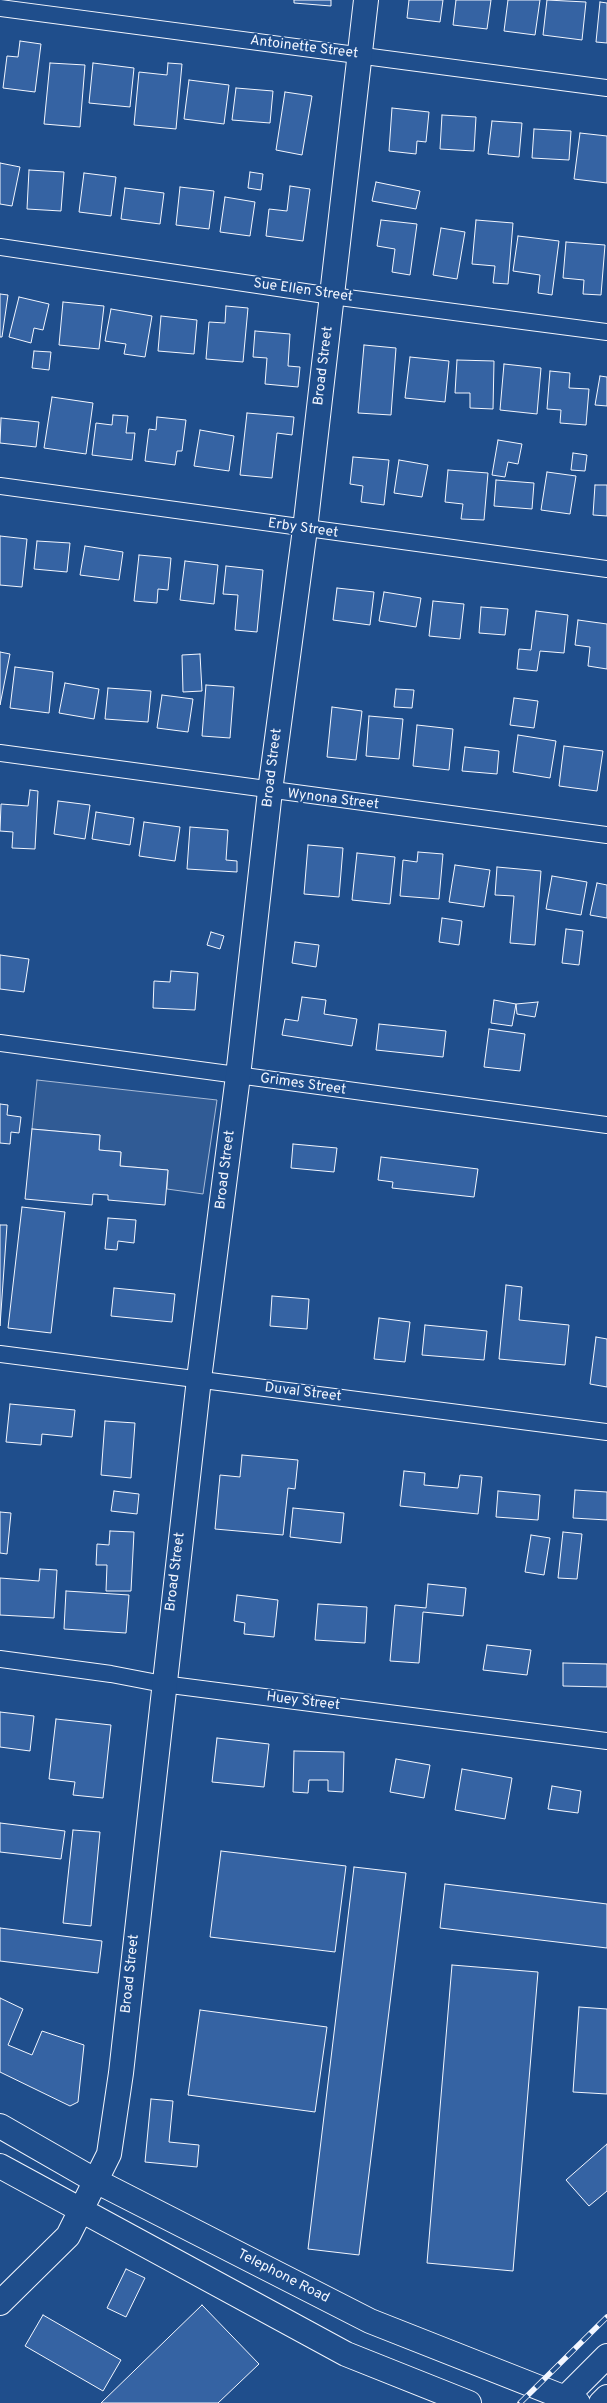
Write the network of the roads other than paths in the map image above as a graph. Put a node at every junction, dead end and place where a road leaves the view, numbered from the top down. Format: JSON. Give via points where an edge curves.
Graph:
{"nodes":[{"id":1,"x":366,"y":0,"type":"edge"},
{"id":2,"x":0,"y":8,"type":"edge"},
{"id":3,"x":359,"y":55,"type":"junction"},
{"id":4,"x":607,"y":88,"type":"edge"},
{"id":5,"x":0,"y":247,"type":"edge"},
{"id":6,"x":332,"y":296,"type":"junction"},
{"id":7,"x":607,"y":332,"type":"edge"},
{"id":8,"x":0,"y":486,"type":"edge"},
{"id":9,"x":305,"y":530,"type":"junction"},
{"id":10,"x":607,"y":570,"type":"edge"},
{"id":11,"x":0,"y":753,"type":"edge"},
{"id":12,"x":270,"y":791,"type":"junction"},
{"id":13,"x":607,"y":835,"type":"edge"},
{"id":14,"x":0,"y":1043,"type":"edge"},
{"id":15,"x":238,"y":1076,"type":"junction"},
{"id":16,"x":607,"y":1125,"type":"edge"},
{"id":17,"x":0,"y":1354,"type":"edge"},
{"id":18,"x":199,"y":1379,"type":"junction"},
{"id":19,"x":607,"y":1432,"type":"edge"},
{"id":20,"x":0,"y":1659,"type":"edge"},
{"id":21,"x":164,"y":1684,"type":"junction"},
{"id":22,"x":607,"y":1741,"type":"edge"},
{"id":23,"x":0,"y":2126,"type":"edge"},
{"id":24,"x":0,"y":2166,"type":"edge"},
{"id":25,"x":96,"y":2181,"type":"junction"},
{"id":26,"x":80,"y":2210,"type":"junction"},
{"id":27,"x":0,"y":2303,"type":"edge"},
{"id":28,"x":607,"y":2356,"type":"edge"},
{"id":29,"x":607,"y":2397,"type":"edge"},
{"id":30,"x":568,"y":2402,"type":"edge"},
{"id":31,"x":469,"y":2403,"type":"edge"},
{"id":32,"x":602,"y":2403,"type":"edge"}],
"edges":[{"from":1,"to":3,"type":"street","name":"Broad Street"},
{"from":2,"to":3,"type":"street","name":"Antoinette Street"},
{"from":3,"to":4,"type":"street","name":"Antoinette Street"},
{"from":3,"to":6,"type":"street","name":"Broad Street"},
{"from":5,"to":6,"type":"street","name":"Sue Ellen Street"},
{"from":6,"to":7,"type":"street","name":"Sue Ellen Street"},
{"from":6,"to":9,"type":"street","name":"Broad Street"},
{"from":8,"to":9,"type":"street","name":"Erby Street"},
{"from":9,"to":10,"type":"street","name":"Erby Street"},
{"from":9,"to":12,"type":"street","name":"Broad Street"},
{"from":11,"to":12,"type":"street","name":"Wynona Street"},
{"from":12,"to":13,"type":"street","name":"Wynona Street"},
{"from":12,"to":15,"type":"street","name":"Broad Street"},
{"from":14,"to":15,"type":"street","name":"Grimes Street"},
{"from":15,"to":16,"type":"street","name":"Grimes Street"},
{"from":15,"to":18,"type":"street","name":"Broad Street"},
{"from":17,"to":18,"type":"street","name":"Duval Street"},
{"from":18,"to":19,"type":"street","name":"Duval Street"},
{"from":18,"to":21,"type":"street","name":"Broad Street"},
{"from":20,"to":21,"type":"street","name":"Huey Street"},
{"from":21,"to":22,"type":"street","name":"Huey Street"},
{"from":21,"to":25,"type":"street","name":"Broad Street","via":[[121,2073],[109,2154]]},
{"from":23,"to":25,"type":"street","name":"Telephone Road"},
{"from":24,"to":26,"type":"street"},
{"from":25,"to":26,"type":"street","name":"Broad Street"},
{"from":25,"to":30,"type":"street","name":"Telephone Road","via":[[370,2321]]},
{"from":26,"to":27,"type":"street","name":"Broad Street","via":[[68,2236]]},
{"from":26,"to":31,"type":"street","via":[[346,2354]]},
{"from":28,"to":30,"type":"street"},
{"from":29,"to":32,"type":"street"}]}
